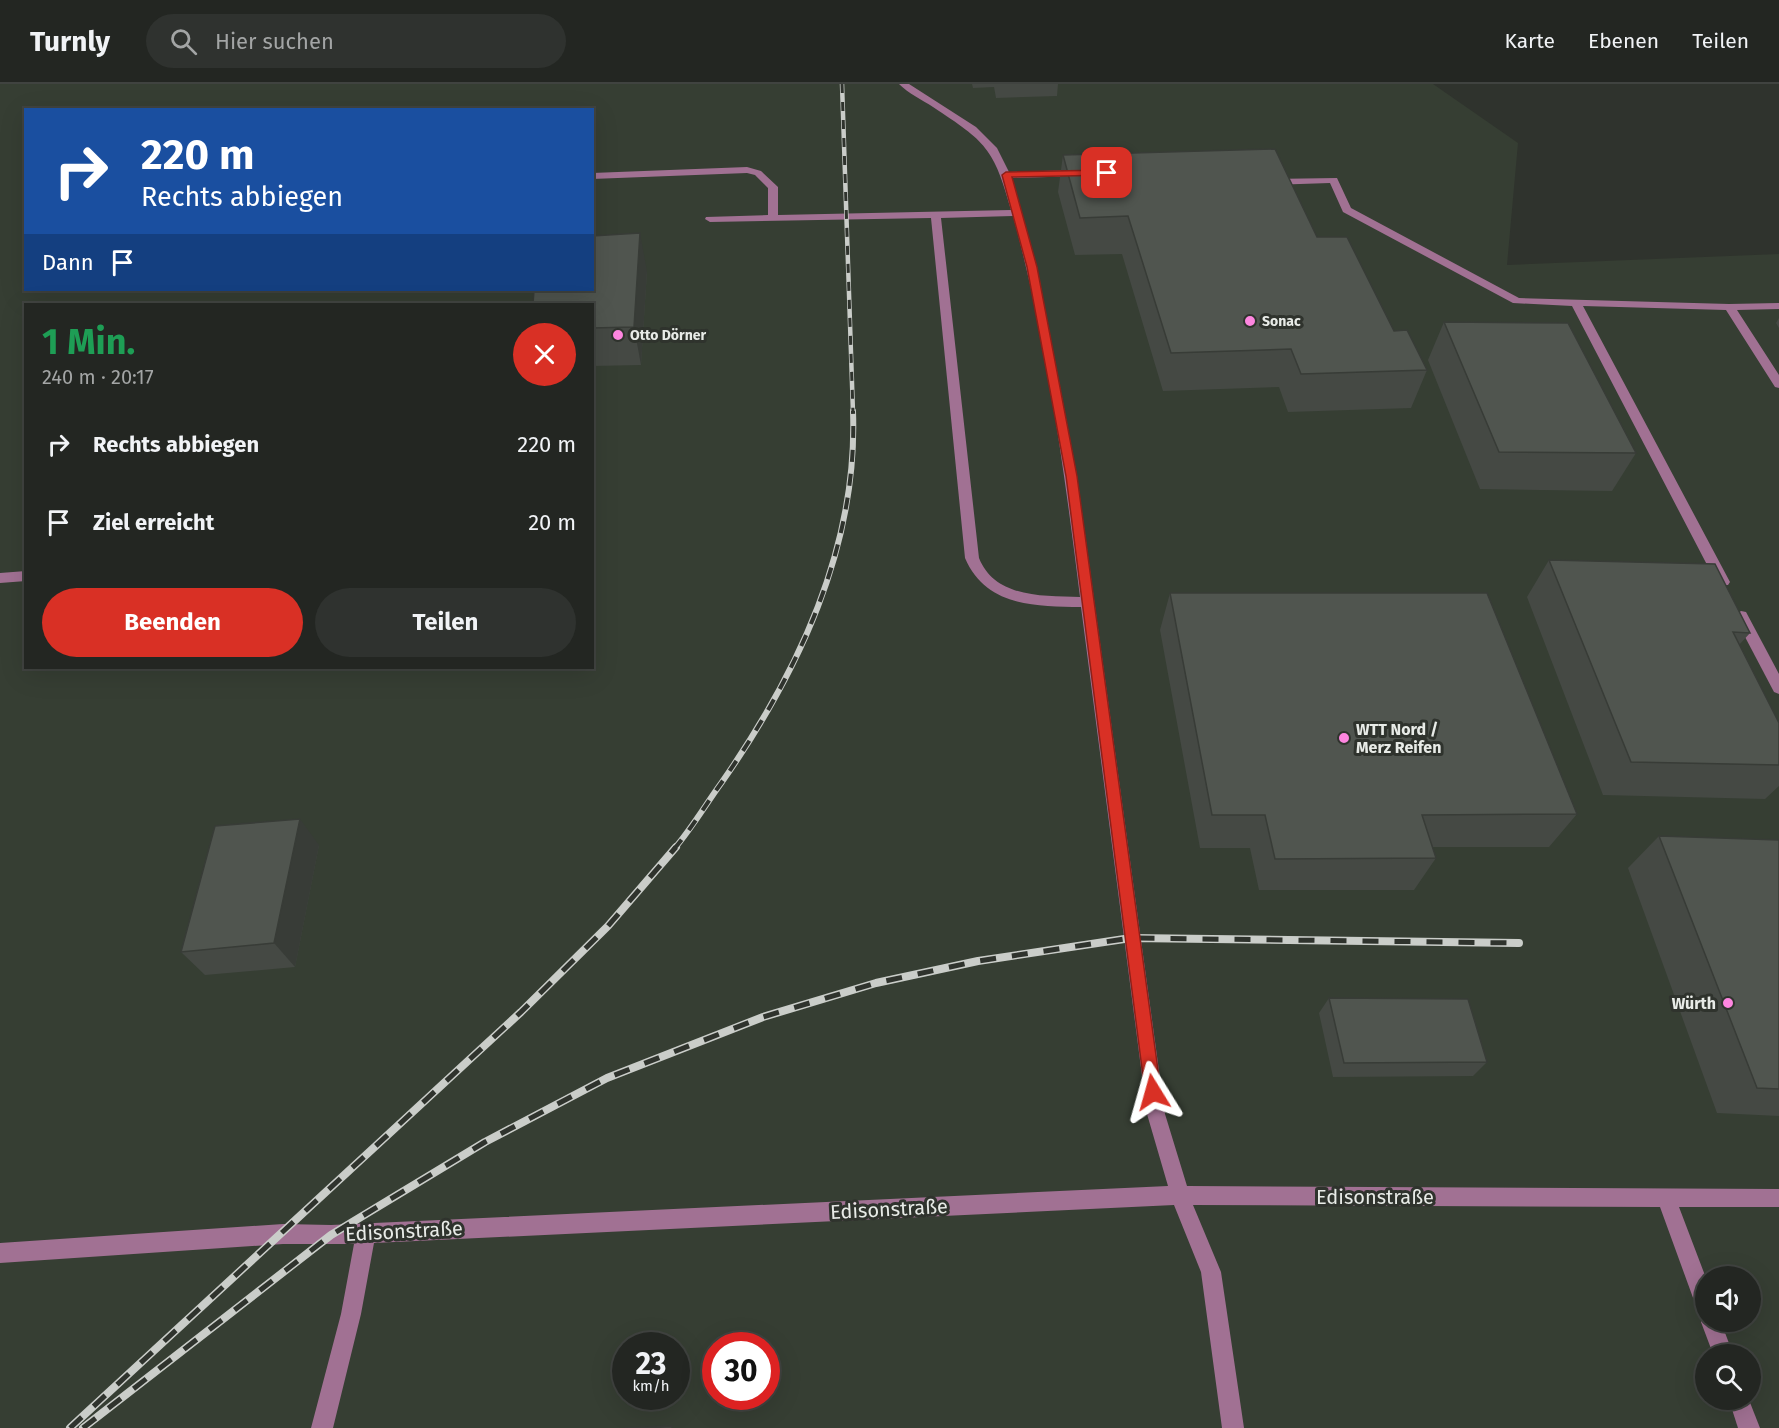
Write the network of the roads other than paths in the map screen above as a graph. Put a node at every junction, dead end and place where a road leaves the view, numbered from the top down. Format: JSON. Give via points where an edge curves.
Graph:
{"nodes":[{"id":1,"x":903,"y":84,"type":"edge"},
{"id":2,"x":1096,"y":173,"type":"edge"},
{"id":3,"x":1006,"y":175,"type":"junction"},
{"id":4,"x":594,"y":176,"type":"edge"},
{"id":5,"x":1254,"y":182,"type":"edge"},
{"id":6,"x":1017,"y":213,"type":"junction"},
{"id":7,"x":936,"y":216,"type":"junction"},
{"id":8,"x":772,"y":218,"type":"junction"},
{"id":9,"x":710,"y":219,"type":"dead end"},
{"id":10,"x":1576,"y":303,"type":"junction"},
{"id":11,"x":1779,"y":306,"type":"edge"},
{"id":12,"x":1730,"y":308,"type":"junction"},
{"id":13,"x":1779,"y":384,"type":"edge"},
{"id":14,"x":24,"y":576,"type":"edge"},
{"id":15,"x":0,"y":578,"type":"edge"},
{"id":16,"x":1087,"y":602,"type":"junction"},
{"id":17,"x":1779,"y":688,"type":"edge"},
{"id":18,"x":1180,"y":1195,"type":"junction"},
{"id":19,"x":1779,"y":1198,"type":"edge"},
{"id":20,"x":1667,"y":1200,"type":"junction"},
{"id":21,"x":366,"y":1233,"type":"junction"},
{"id":22,"x":0,"y":1253,"type":"edge"},
{"id":23,"x":1695,"y":1276,"type":"edge"},
{"id":24,"x":1743,"y":1410,"type":"edge"},
{"id":25,"x":322,"y":1428,"type":"edge"},
{"id":26,"x":1233,"y":1428,"type":"edge"},
{"id":27,"x":1749,"y":1428,"type":"edge"}],
"edges":[{"from":1,"to":3,"type":"street","via":[[979,134],[994,150]]},
{"from":2,"to":3,"type":"street"},
{"from":3,"to":6,"type":"street"},
{"from":4,"to":8,"type":"street","via":[[747,170],[758,173],[773,187]]},
{"from":5,"to":10,"type":"street","via":[[1334,180],[1347,210],[1517,301]]},
{"from":6,"to":7,"type":"street"},
{"from":6,"to":16,"type":"street","via":[[1032,267],[1071,476]]},
{"from":7,"to":8,"type":"street"},
{"from":7,"to":16,"type":"street","via":[[972,558],[980,575],[1012,594]]},
{"from":8,"to":9,"type":"street"},
{"from":10,"to":12,"type":"street"},
{"from":10,"to":17,"type":"street"},
{"from":11,"to":12,"type":"street"},
{"from":12,"to":13,"type":"street"},
{"from":14,"to":15,"type":"street"},
{"from":16,"to":18,"type":"street","via":[[1156,1114]]},
{"from":18,"to":20,"type":"street","name":"Edisonstraße"},
{"from":18,"to":21,"type":"street","name":"Edisonstraße"},
{"from":18,"to":26,"type":"street","via":[[1211,1272]]},
{"from":19,"to":20,"type":"street","name":"Edisonstraße"},
{"from":20,"to":23,"type":"street"},
{"from":21,"to":22,"type":"street","name":"Edisonstraße","via":[[283,1234]]},
{"from":21,"to":25,"type":"street","via":[[351,1314]]},
{"from":24,"to":27,"type":"street"}]}
